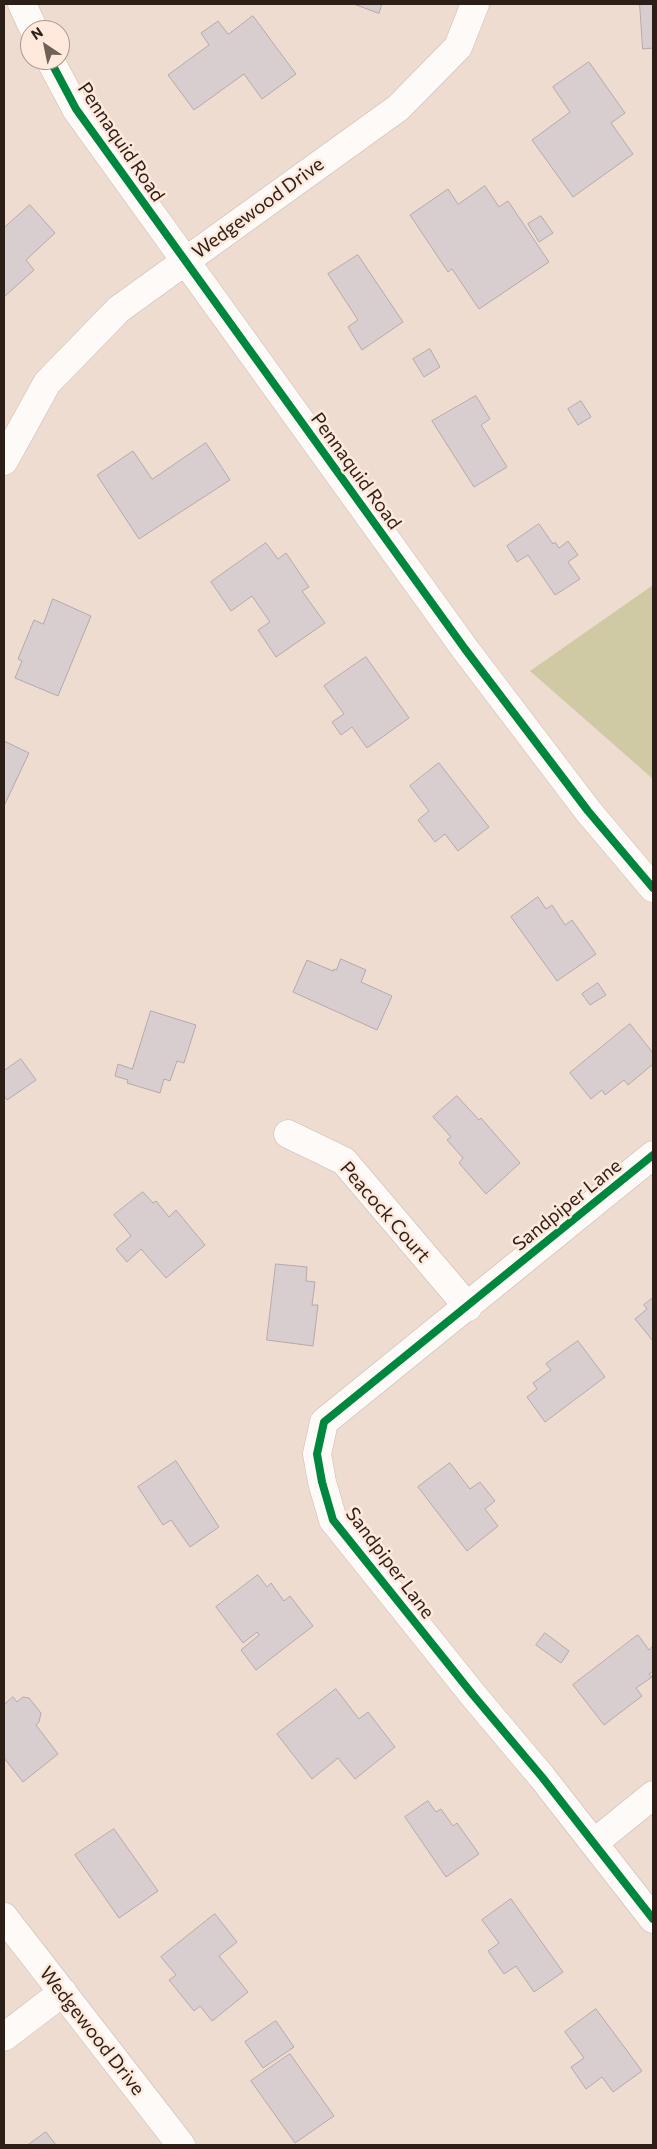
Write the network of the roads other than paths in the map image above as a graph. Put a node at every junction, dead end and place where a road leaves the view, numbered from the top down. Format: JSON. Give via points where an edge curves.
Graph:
{"nodes":[{"id":1,"x":22,"y":4,"type":"edge"},
{"id":2,"x":475,"y":4,"type":"edge"},
{"id":3,"x":29,"y":20,"type":"edge"},
{"id":4,"x":55,"y":70,"type":"edge"},
{"id":5,"x":184,"y":261,"type":"junction"},
{"id":6,"x":4,"y":461,"type":"edge"},
{"id":7,"x":653,"y":888,"type":"edge"},
{"id":8,"x":288,"y":1134,"type":"dead end"},
{"id":9,"x":653,"y":1155,"type":"edge"},
{"id":10,"x":468,"y":1308,"type":"junction"},
{"id":11,"x":653,"y":1795,"type":"edge"},
{"id":12,"x":594,"y":1843,"type":"junction"},
{"id":13,"x":4,"y":1917,"type":"edge"},
{"id":14,"x":653,"y":1919,"type":"edge"},
{"id":15,"x":63,"y":1992,"type":"junction"},
{"id":16,"x":4,"y":2038,"type":"edge"},
{"id":17,"x":181,"y":2145,"type":"edge"}],
"edges":[{"from":1,"to":3,"type":"street"},
{"from":2,"to":5,"type":"street","name":"Wedgewood Drive","via":[[458,47],[398,108]]},
{"from":4,"to":5,"type":"street","name":"Pennaquid Road","via":[[76,109]]},
{"from":5,"to":6,"type":"street","name":"Wedgewood Drive","via":[[119,309],[47,382]]},
{"from":5,"to":7,"type":"street","name":"Pennaquid Road","via":[[464,648],[588,811]]},
{"from":8,"to":10,"type":"street","name":"Peacock Court","via":[[344,1161]]},
{"from":9,"to":10,"type":"street","name":"Sandpiper Lane"},
{"from":10,"to":12,"type":"street","name":"Sandpiper Lane","via":[[413,1348],[324,1422],[317,1454],[322,1482],[333,1520]]},
{"from":11,"to":12,"type":"street"},
{"from":12,"to":14,"type":"street","name":"Sandpiper Lane"},
{"from":13,"to":15,"type":"street","name":"Wedgewood Drive"},
{"from":15,"to":16,"type":"street"},
{"from":15,"to":17,"type":"street","name":"Wedgewood Drive"}]}
